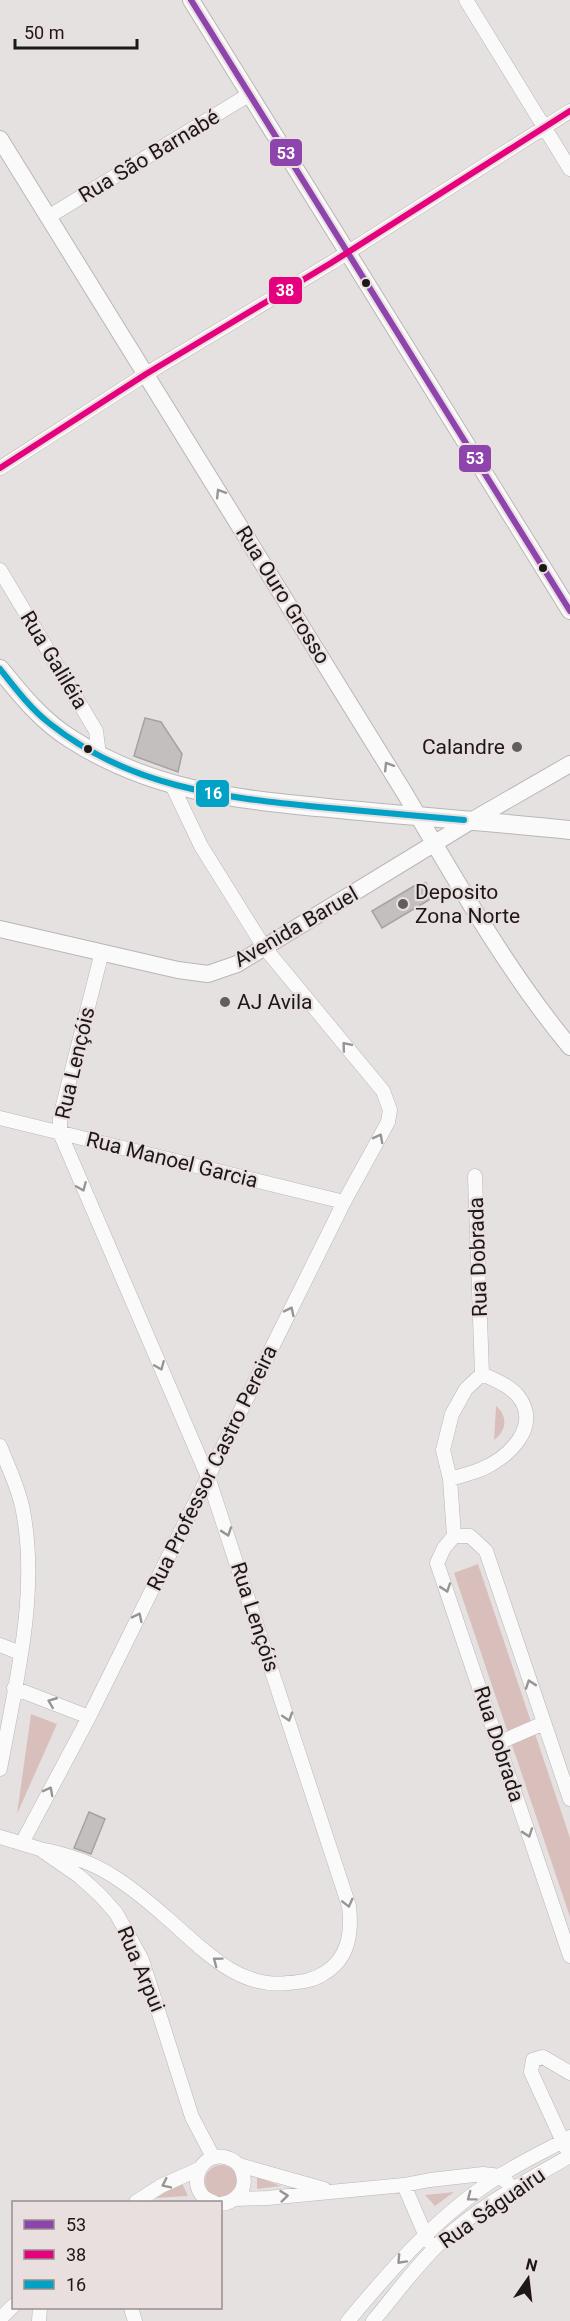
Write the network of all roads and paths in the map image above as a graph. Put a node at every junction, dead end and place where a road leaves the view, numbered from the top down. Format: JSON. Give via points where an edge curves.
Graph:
{"nodes":[{"id":1,"x":191,"y":0,"type":"edge"},
{"id":2,"x":466,"y":0,"type":"edge"},
{"id":3,"x":250,"y":94,"type":"junction"},
{"id":4,"x":570,"y":111,"type":"edge"},
{"id":5,"x":544,"y":127,"type":"junction"},
{"id":6,"x":0,"y":139,"type":"edge"},
{"id":7,"x":570,"y":169,"type":"edge"},
{"id":8,"x":48,"y":217,"type":"junction"},
{"id":9,"x":348,"y":252,"type":"junction"},
{"id":10,"x":146,"y":374,"type":"junction"},
{"id":11,"x":0,"y":468,"type":"edge"},
{"id":12,"x":0,"y":570,"type":"edge"},
{"id":13,"x":570,"y":611,"type":"edge"},
{"id":14,"x":0,"y":669,"type":"edge"},
{"id":15,"x":99,"y":754,"type":"junction"},
{"id":16,"x":570,"y":764,"type":"edge"},
{"id":17,"x":172,"y":785,"type":"junction"},
{"id":18,"x":418,"y":816,"type":"junction"},
{"id":19,"x":471,"y":821,"type":"junction"},
{"id":20,"x":570,"y":830,"type":"edge"},
{"id":21,"x":435,"y":844,"type":"junction"},
{"id":22,"x":0,"y":929,"type":"edge"},
{"id":23,"x":264,"y":947,"type":"junction"},
{"id":24,"x":102,"y":952,"type":"junction"},
{"id":25,"x":570,"y":1047,"type":"edge"},
{"id":26,"x":0,"y":1118,"type":"edge"},
{"id":27,"x":60,"y":1132,"type":"junction"},
{"id":28,"x":475,"y":1176,"type":"dead end"},
{"id":29,"x":344,"y":1202,"type":"junction"},
{"id":30,"x":482,"y":1374,"type":"junction"},
{"id":31,"x":0,"y":1446,"type":"edge"},
{"id":32,"x":208,"y":1477,"type":"junction"},
{"id":33,"x":450,"y":1479,"type":"junction"},
{"id":34,"x":454,"y":1536,"type":"junction"},
{"id":35,"x":0,"y":1645,"type":"edge"},
{"id":36,"x":20,"y":1653,"type":"junction"},
{"id":37,"x":14,"y":1688,"type":"junction"},
{"id":38,"x":89,"y":1717,"type":"junction"},
{"id":39,"x":544,"y":1723,"type":"junction"},
{"id":40,"x":498,"y":1743,"type":"junction"},
{"id":41,"x":0,"y":1769,"type":"edge"},
{"id":42,"x":570,"y":1799,"type":"edge"},
{"id":43,"x":0,"y":1837,"type":"edge"},
{"id":44,"x":22,"y":1843,"type":"junction"},
{"id":45,"x":40,"y":1849,"type":"junction"},
{"id":46,"x":570,"y":1956,"type":"edge"},
{"id":47,"x":570,"y":2073,"type":"edge"},
{"id":48,"x":566,"y":2139,"type":"edge"},
{"id":49,"x":570,"y":2156,"type":"edge"},
{"id":50,"x":213,"y":2157,"type":"junction"},
{"id":51,"x":239,"y":2165,"type":"junction"},
{"id":52,"x":199,"y":2169,"type":"junction"},
{"id":53,"x":500,"y":2176,"type":"junction"},
{"id":54,"x":404,"y":2185,"type":"junction"},
{"id":55,"x":513,"y":2188,"type":"junction"},
{"id":56,"x":332,"y":2191,"type":"junction"},
{"id":57,"x":235,"y":2199,"type":"junction"},
{"id":58,"x":138,"y":2201,"type":"edge"},
{"id":59,"x":210,"y":2201,"type":"edge"},
{"id":60,"x":219,"y":2201,"type":"edge"},
{"id":61,"x":425,"y":2236,"type":"junction"},
{"id":62,"x":434,"y":2248,"type":"junction"},
{"id":63,"x":12,"y":2308,"type":"edge"},
{"id":64,"x":0,"y":2319,"type":"edge"},
{"id":65,"x":348,"y":2321,"type":"edge"},
{"id":66,"x":373,"y":2321,"type":"edge"}],
"edges":[{"from":1,"to":3,"type":"street"},
{"from":2,"to":5,"type":"street"},
{"from":3,"to":8,"type":"street","name":"Rua São Barnabé"},
{"from":3,"to":9,"type":"street"},
{"from":4,"to":5,"type":"street"},
{"from":5,"to":7,"type":"street"},
{"from":5,"to":9,"type":"street"},
{"from":6,"to":8,"type":"street","name":"Rua Ouro Grosso"},
{"from":8,"to":10,"type":"street","name":"Rua Ouro Grosso"},
{"from":9,"to":10,"type":"street"},
{"from":9,"to":13,"type":"street"},
{"from":10,"to":11,"type":"street"},
{"from":18,"to":10,"type":"street","name":"Rua Ouro Grosso","one_way":true},
{"from":12,"to":15,"type":"street","name":"Rua Galiléia","via":[[96,731]]},
{"from":14,"to":15,"type":"main road","via":[[47,722]]},
{"from":15,"to":17,"type":"main road"},
{"from":16,"to":19,"type":"street","name":"Avenida Baruel"},
{"from":17,"to":18,"type":"main road","via":[[245,800]]},
{"from":17,"to":23,"type":"street","via":[[201,846]]},
{"from":18,"to":19,"type":"main road"},
{"from":18,"to":21,"type":"street","name":"Rua Ouro Grosso"},
{"from":19,"to":20,"type":"main road"},
{"from":19,"to":21,"type":"street","name":"Avenida Baruel"},
{"from":21,"to":23,"type":"street","name":"Avenida Baruel"},
{"from":21,"to":25,"type":"street","name":"Rua Ouro Grosso","via":[[540,1011]]},
{"from":22,"to":24,"type":"street","name":"Avenida Baruel"},
{"from":23,"to":24,"type":"street","name":"Avenida Baruel","via":[[237,964],[208,974]]},
{"from":29,"to":23,"type":"street","name":"Rua Professor Castro Pereira","one_way":true,"via":[[388,1122],[390,1110],[383,1091]]},
{"from":24,"to":27,"type":"street","name":"Rua Lençóis","via":[[60,1117]]},
{"from":26,"to":27,"type":"street","name":"Rua Manoel Garcia"},
{"from":27,"to":29,"type":"street","name":"Rua Manoel Garcia"},
{"from":27,"to":32,"type":"street","name":"Rua Lençóis","one_way":true},
{"from":28,"to":30,"type":"street","name":"Rua Dobrada"},
{"from":32,"to":29,"type":"street","name":"Rua Professor Castro Pereira","one_way":true},
{"from":30,"to":33,"type":"street","via":[[466,1389],[447,1429],[443,1450]]},
{"from":30,"to":33,"type":"street","via":[[517,1395],[524,1404],[527,1423],[520,1439],[495,1461]]},
{"from":31,"to":36,"type":"street","via":[[23,1508],[27,1536],[28,1602]]},
{"from":38,"to":32,"type":"street","name":"Rua Professor Castro Pereira","one_way":true},
{"from":32,"to":45,"type":"street","name":"Rua Lençóis","one_way":true,"via":[[349,1906],[347,1948],[333,1967],[311,1980],[279,1984],[246,1978],[215,1960],[115,1877],[80,1859]]},
{"from":33,"to":34,"type":"street"},
{"from":39,"to":34,"type":"street","one_way":true,"via":[[486,1551],[470,1536]]},
{"from":34,"to":40,"type":"street","name":"Rua Dobrada","one_way":true,"via":[[437,1563]]},
{"from":35,"to":36,"type":"street"},
{"from":36,"to":37,"type":"street"},
{"from":38,"to":37,"type":"street","one_way":true},
{"from":37,"to":41,"type":"street"},
{"from":44,"to":38,"type":"street","name":"Rua Professor Castro Pereira","one_way":true},
{"from":39,"to":40,"type":"street"},
{"from":39,"to":42,"type":"street"},
{"from":40,"to":46,"type":"street","name":"Rua Dobrada","one_way":true},
{"from":43,"to":44,"type":"street","name":"Rua Arpui"},
{"from":44,"to":45,"type":"street","name":"Rua Arpui"},
{"from":45,"to":50,"type":"street","name":"Rua Arpui","via":[[100,1895],[128,1934],[142,1960],[192,2117]]},
{"from":47,"to":48,"type":"street","name":"Rua Ságuairu","via":[[543,2057],[533,2060],[531,2066]]},
{"from":48,"to":49,"type":"street","name":"Rua Ságuairu"},
{"from":48,"to":53,"type":"street","name":"Rua Ságuairu"},
{"from":49,"to":55,"type":"street","name":"Rua Ságuairu"},
{"from":50,"to":51,"type":"street","via":[[232,2159]]},
{"from":50,"to":52,"type":"street"},
{"from":51,"to":56,"type":"street"},
{"from":51,"to":57,"type":"street","via":[[244,2183]]},
{"from":52,"to":58,"type":"street","one_way":true},
{"from":52,"to":59,"type":"street","via":[[197,2187]]},
{"from":53,"to":54,"type":"street","via":[[462,2175]]},
{"from":53,"to":55,"type":"street"},
{"from":53,"to":61,"type":"street","name":"Rua Ságuairu","one_way":true},
{"from":54,"to":56,"type":"street"},
{"from":54,"to":61,"type":"street"},
{"from":55,"to":62,"type":"street","name":"Rua Ságuairu"},
{"from":57,"to":56,"type":"street","one_way":true},
{"from":57,"to":60,"type":"street"},
{"from":61,"to":62,"type":"street"},
{"from":61,"to":65,"type":"street","name":"Rua Ságuairu","one_way":true},
{"from":62,"to":66,"type":"street","name":"Rua Ságuairu"},
{"from":63,"to":64,"type":"street"}]}
